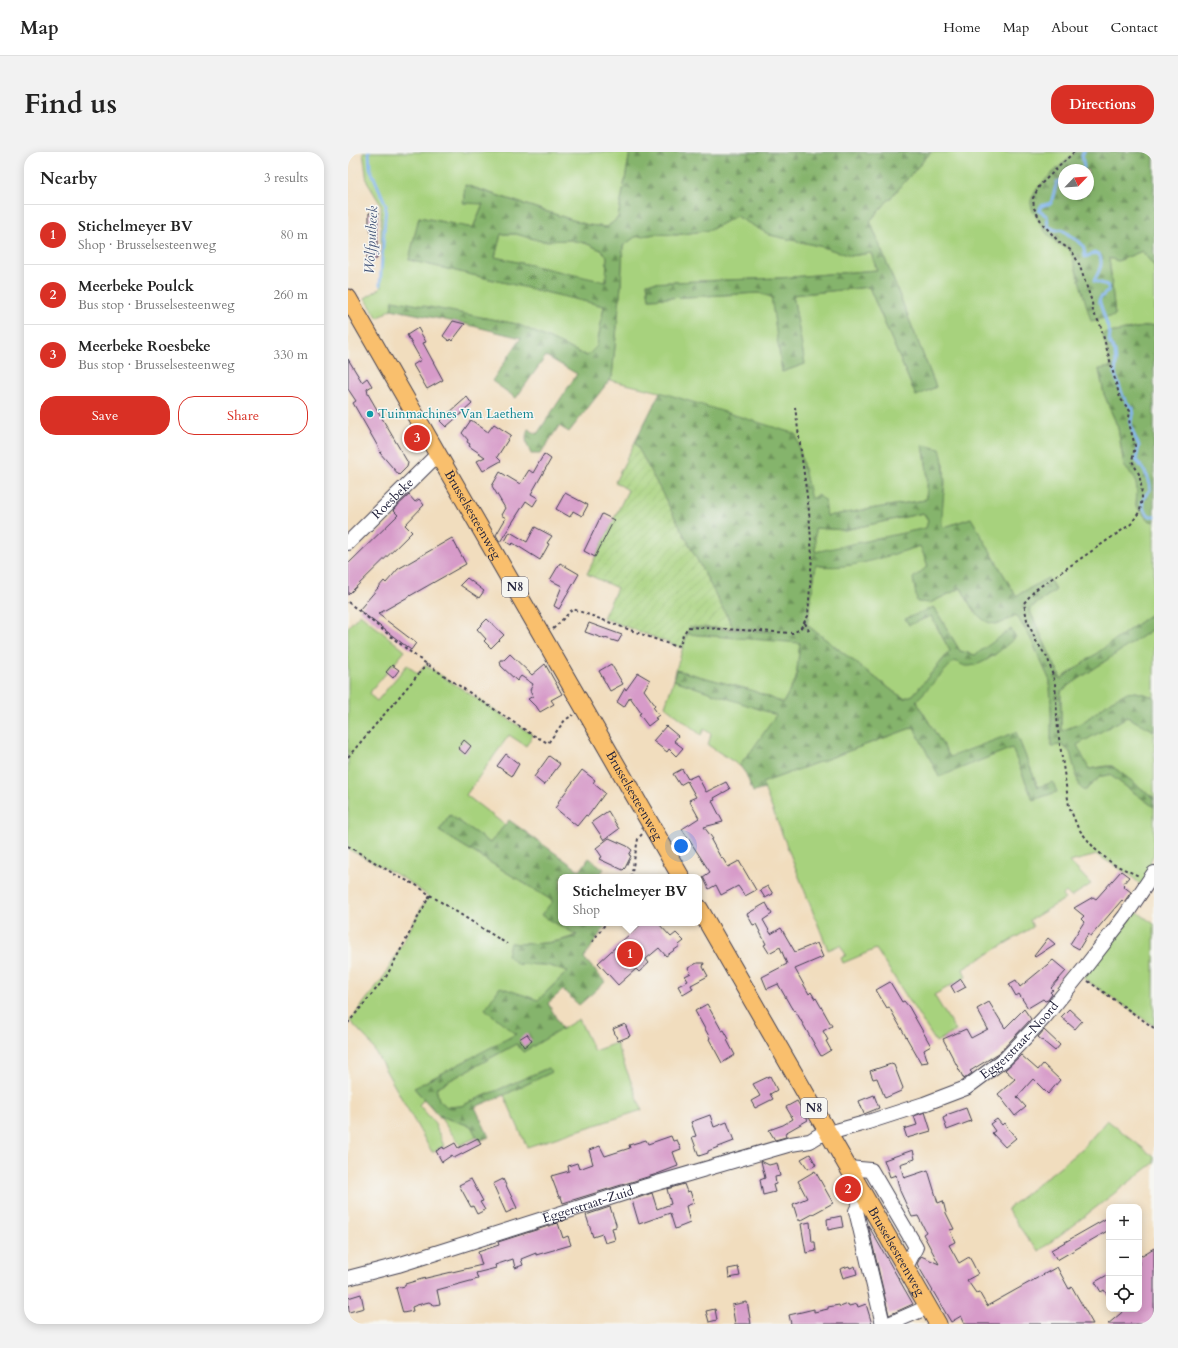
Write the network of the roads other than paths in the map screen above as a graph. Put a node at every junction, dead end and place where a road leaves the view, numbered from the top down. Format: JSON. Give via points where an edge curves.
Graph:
{"nodes":[{"id":1,"x":348,"y":298,"type":"edge"},
{"id":2,"x":438,"y":454,"type":"junction"},
{"id":3,"x":348,"y":543,"type":"edge"},
{"id":4,"x":679,"y":874,"type":"edge"},
{"id":5,"x":1151,"y":878,"type":"edge"},
{"id":6,"x":702,"y":913,"type":"edge"},
{"id":7,"x":829,"y":1134,"type":"junction"},
{"id":8,"x":848,"y":1168,"type":"junction"},
{"id":9,"x":864,"y":1195,"type":"junction"},
{"id":10,"x":906,"y":1267,"type":"junction"},
{"id":11,"x":348,"y":1278,"type":"edge"},
{"id":12,"x":928,"y":1308,"type":"junction"},
{"id":13,"x":883,"y":1324,"type":"edge"},
{"id":14,"x":889,"y":1324,"type":"edge"},
{"id":15,"x":938,"y":1324,"type":"edge"}],
"edges":[{"from":1,"to":2,"type":"main road","name":"Brusselsesteenweg","number":"N8"},
{"from":2,"to":3,"type":"street","name":"Roesbeke"},
{"from":2,"to":4,"type":"main road","name":"Brusselsesteenweg","number":"N8"},
{"from":5,"to":7,"type":"street","name":"Eggerstraat-Noord","via":[[1125,916],[1044,1018],[1005,1060],[966,1088]]},
{"from":6,"to":7,"type":"main road","name":"Brusselsesteenweg","number":"N8"},
{"from":7,"to":8,"type":"main road","name":"Brusselsesteenweg","number":"N8"},
{"from":7,"to":11,"type":"street","name":"Eggerstraat-Zuid","via":[[647,1186]]},
{"from":8,"to":9,"type":"main road","name":"Brusselsesteenweg","number":"N8"},
{"from":8,"to":10,"type":"street","via":[[872,1170],[916,1247]]},
{"from":9,"to":10,"type":"main road","name":"Brusselsesteenweg","number":"N8"},
{"from":9,"to":13,"type":"street","via":[[856,1211]]},
{"from":10,"to":12,"type":"main road","name":"Brusselsesteenweg","number":"N8"},
{"from":12,"to":14,"type":"street"},
{"from":12,"to":15,"type":"main road","name":"Brusselsesteenweg","number":"N8"}]}
